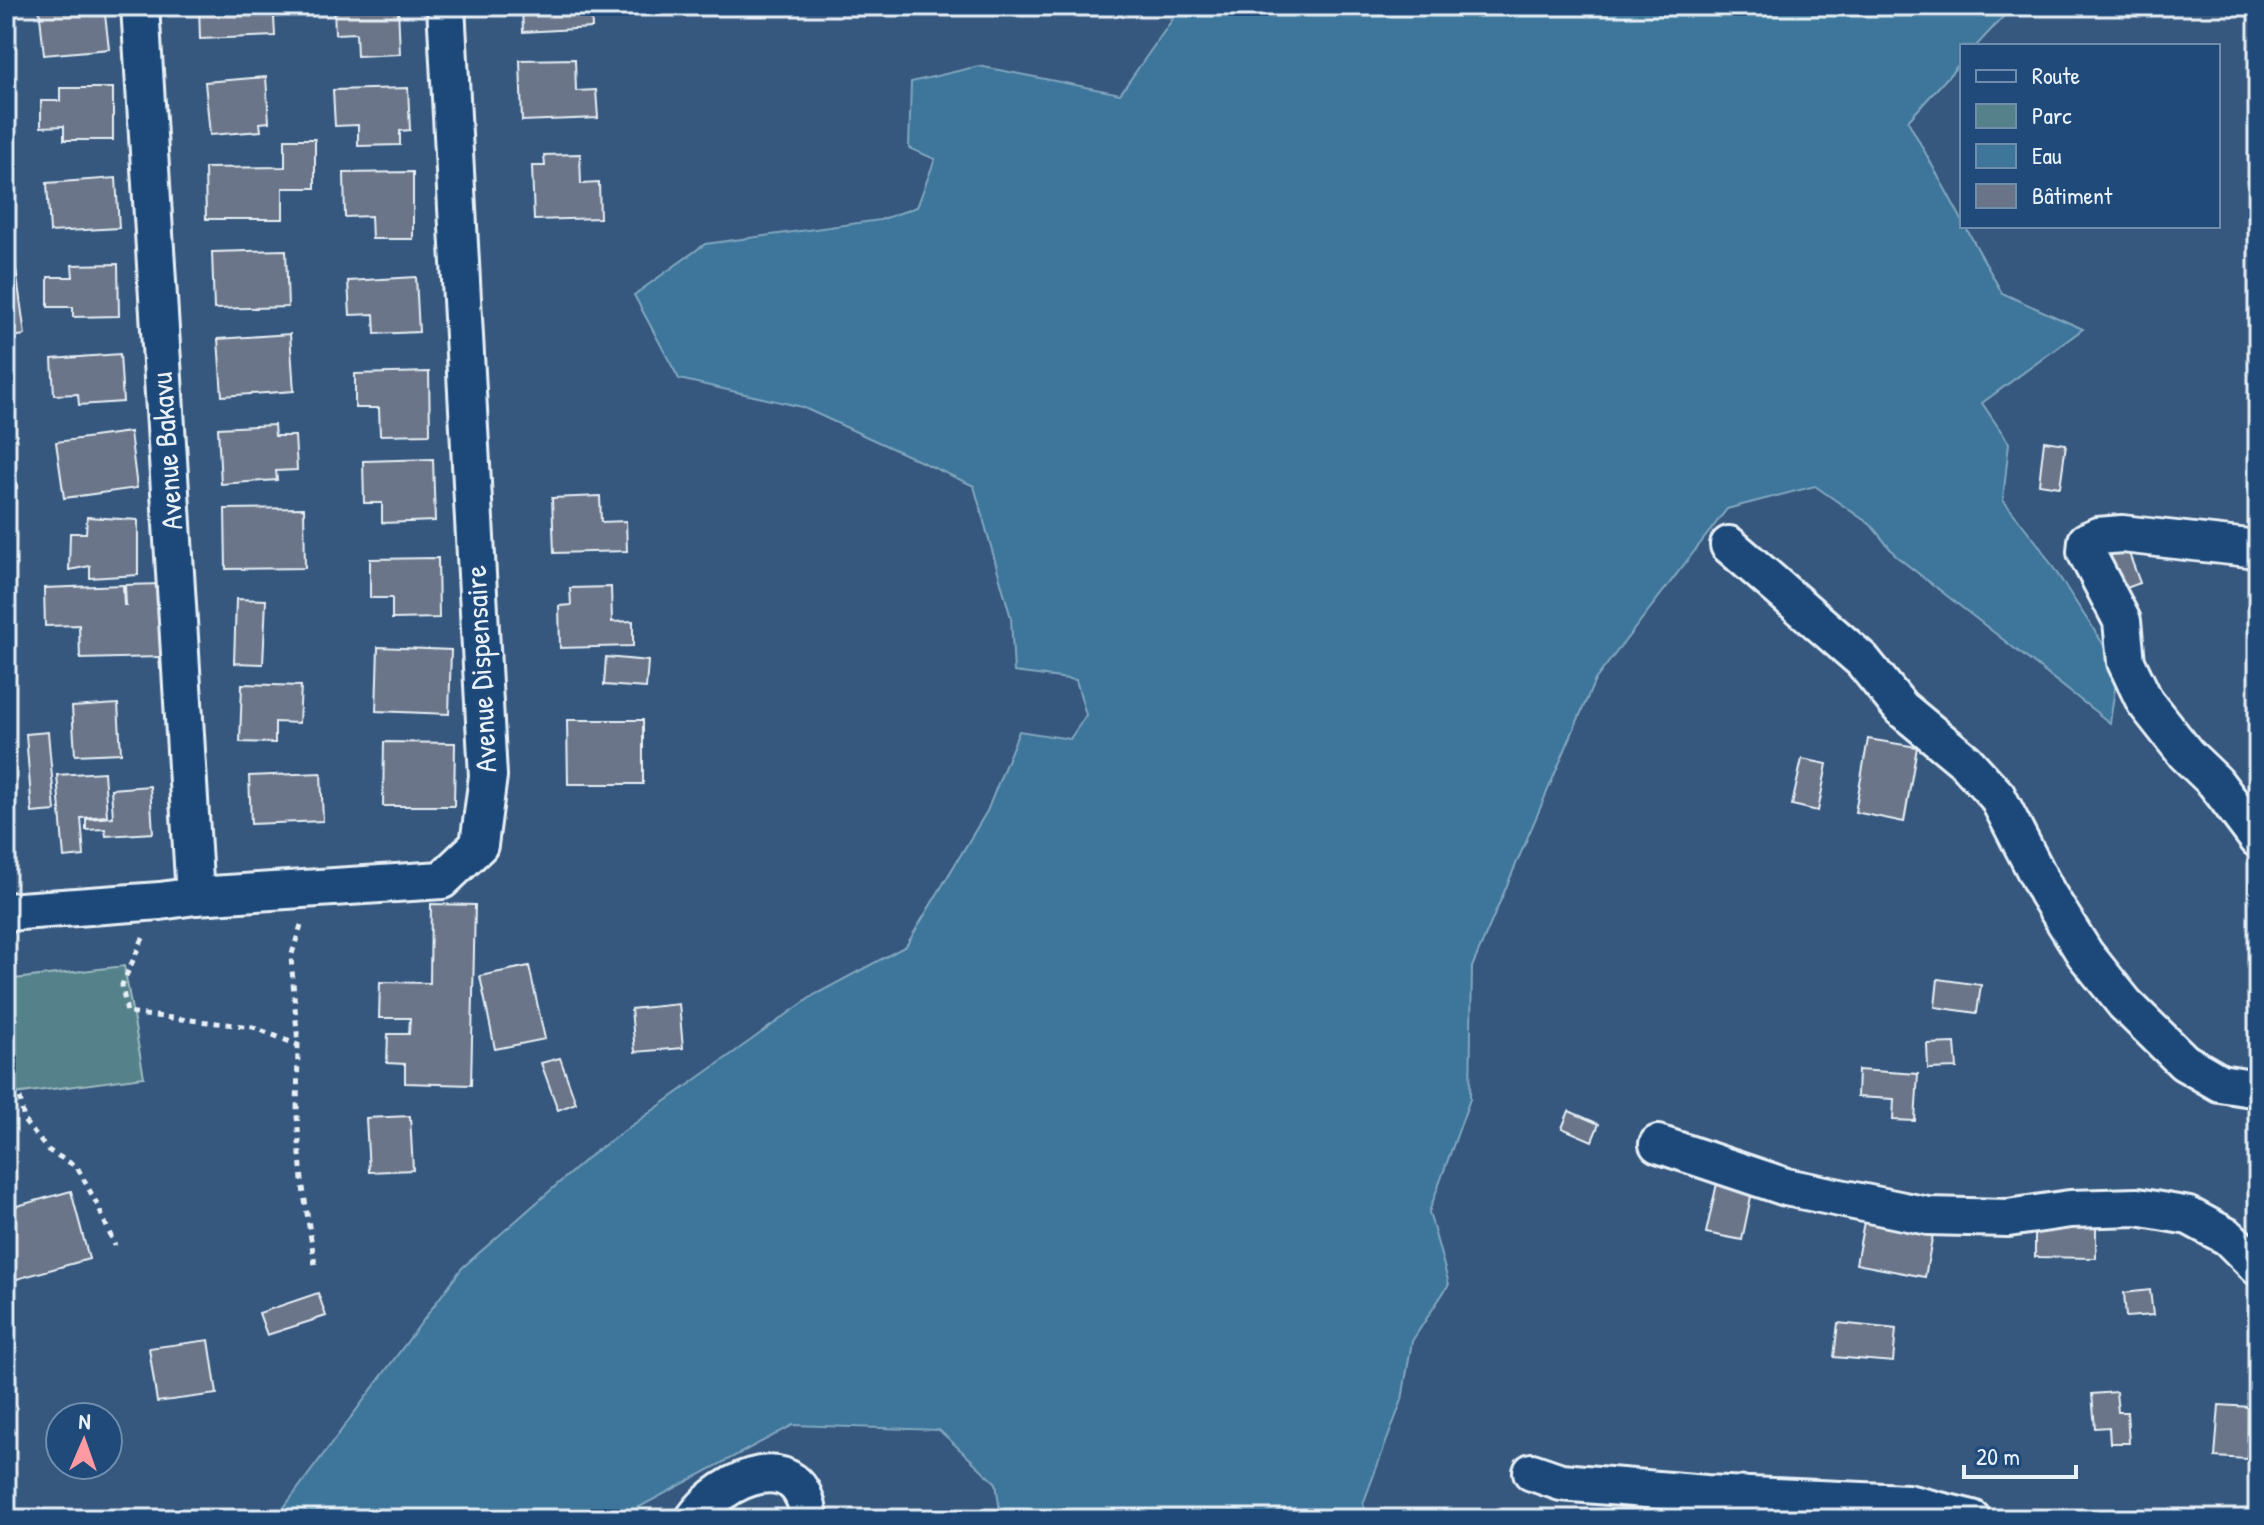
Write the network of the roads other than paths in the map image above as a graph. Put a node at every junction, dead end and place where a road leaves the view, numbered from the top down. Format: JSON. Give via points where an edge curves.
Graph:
{"nodes":[{"id":1,"x":140,"y":6,"type":"edge"},
{"id":2,"x":446,"y":6,"type":"edge"},
{"id":3,"x":1729,"y":545,"type":"dead end"},
{"id":4,"x":2258,"y":549,"type":"edge"},
{"id":5,"x":2258,"y":839,"type":"edge"},
{"id":6,"x":178,"y":898,"type":"junction"},
{"id":7,"x":6,"y":912,"type":"edge"},
{"id":8,"x":2258,"y":1089,"type":"edge"},
{"id":9,"x":1658,"y":1144,"type":"dead end"},
{"id":10,"x":2258,"y":1267,"type":"edge"},
{"id":11,"x":1532,"y":1472,"type":"dead end"},
{"id":12,"x":694,"y":1519,"type":"edge"},
{"id":13,"x":809,"y":1519,"type":"edge"},
{"id":14,"x":1972,"y":1519,"type":"edge"}],
"edges":[{"from":1,"to":6,"type":"street","name":"Avenue Bakavu"},
{"from":2,"to":6,"type":"street","name":"Avenue Dispensaire","via":[[488,776],[479,845],[442,880]]},
{"from":3,"to":8,"type":"street","via":[[1862,660],[1901,708],[1965,761],[1997,796],[2077,942],[2125,1004],[2184,1062],[2220,1083]]},
{"from":4,"to":5,"type":"street","via":[[2122,534],[2087,541],[2086,552],[2119,613],[2126,662],[2145,702]]},
{"from":6,"to":7,"type":"street","name":"Avenue Dispensaire"},
{"from":9,"to":10,"type":"street","via":[[1786,1187],[1928,1216],[2008,1218],[2137,1207],[2189,1216],[2228,1237]]},
{"from":11,"to":14,"type":"street","via":[[1561,1482],[1706,1494],[1907,1503]]},
{"from":12,"to":13,"type":"street","via":[[705,1503],[753,1475],[778,1474],[795,1482]]}]}
